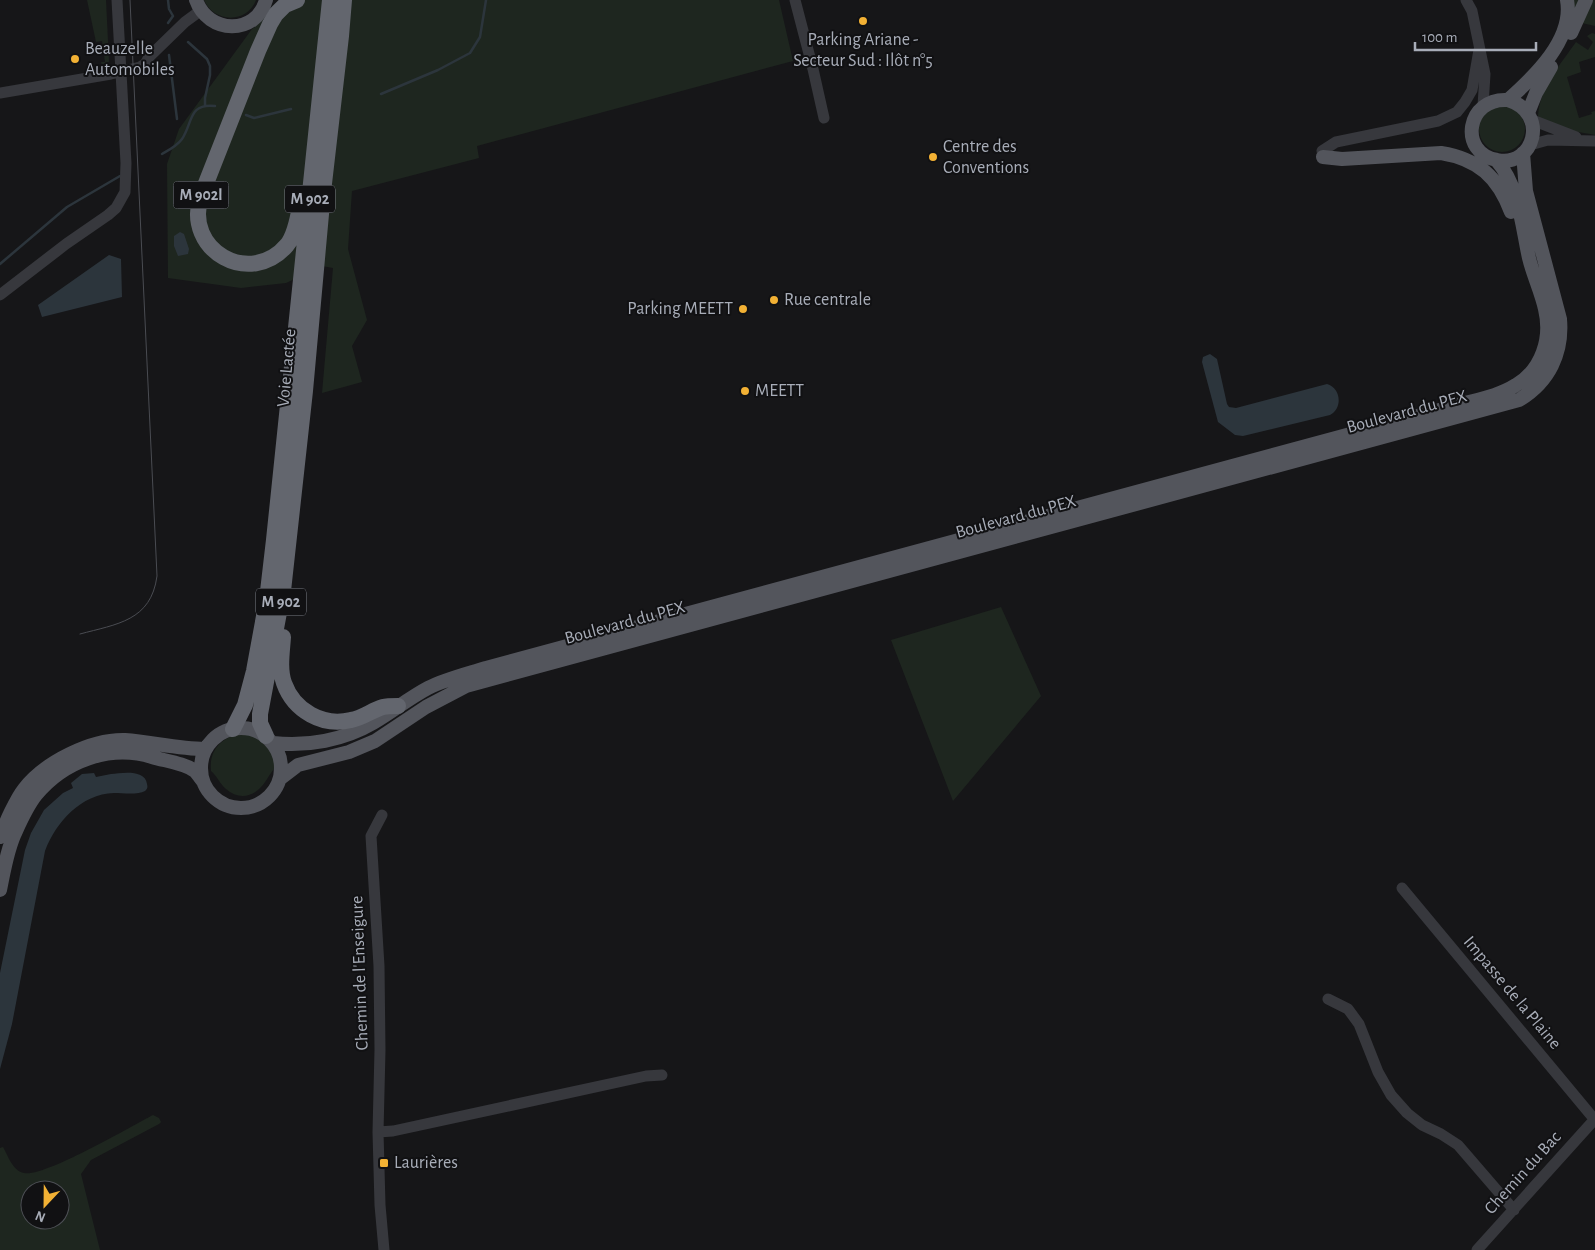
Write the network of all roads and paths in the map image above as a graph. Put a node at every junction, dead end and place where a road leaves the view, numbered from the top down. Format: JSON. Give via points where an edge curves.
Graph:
{"nodes":[{"id":1,"x":117,"y":0,"type":"edge"},
{"id":2,"x":297,"y":0,"type":"edge"},
{"id":3,"x":330,"y":0,"type":"edge"},
{"id":4,"x":344,"y":0,"type":"edge"},
{"id":5,"x":795,"y":0,"type":"edge"},
{"id":6,"x":1466,"y":0,"type":"edge"},
{"id":7,"x":1567,"y":0,"type":"edge"},
{"id":8,"x":1586,"y":0,"type":"edge"},
{"id":9,"x":266,"y":2,"type":"edge"},
{"id":10,"x":198,"y":5,"type":"edge"},
{"id":11,"x":1479,"y":50,"type":"junction"},
{"id":12,"x":121,"y":72,"type":"junction"},
{"id":13,"x":0,"y":93,"type":"edge"},
{"id":14,"x":1508,"y":100,"type":"junction"},
{"id":15,"x":1483,"y":106,"type":"junction"},
{"id":16,"x":1530,"y":117,"type":"junction"},
{"id":17,"x":824,"y":118,"type":"dead end"},
{"id":18,"x":1591,"y":141,"type":"edge"},
{"id":19,"x":1526,"y":149,"type":"junction"},
{"id":20,"x":1322,"y":154,"type":"joint"},
{"id":21,"x":1497,"y":161,"type":"junction"},
{"id":22,"x":313,"y":173,"type":"junction"},
{"id":23,"x":1529,"y":259,"type":"junction"},
{"id":24,"x":0,"y":294,"type":"edge"},
{"id":25,"x":290,"y":531,"type":"junction"},
{"id":26,"x":398,"y":706,"type":"junction"},
{"id":27,"x":233,"y":728,"type":"junction"},
{"id":28,"x":270,"y":740,"type":"junction"},
{"id":29,"x":206,"y":749,"type":"junction"},
{"id":30,"x":281,"y":778,"type":"junction"},
{"id":31,"x":202,"y":780,"type":"junction"},
{"id":32,"x":382,"y":816,"type":"dead end"},
{"id":33,"x":0,"y":837,"type":"edge"},
{"id":34,"x":1402,"y":888,"type":"dead end"},
{"id":35,"x":0,"y":890,"type":"edge"},
{"id":36,"x":1328,"y":999,"type":"dead end"},
{"id":37,"x":662,"y":1075,"type":"dead end"},
{"id":38,"x":1595,"y":1119,"type":"edge"},
{"id":39,"x":378,"y":1132,"type":"junction"},
{"id":40,"x":1514,"y":1210,"type":"junction"},
{"id":41,"x":384,"y":1250,"type":"edge"},
{"id":42,"x":1477,"y":1250,"type":"edge"}],
"edges":[{"from":1,"to":12,"type":"street"},
{"from":2,"to":22,"type":"highway","number":"M 902l","via":[[285,5],[270,24],[201,196],[197,219],[205,240],[221,257],[232,261],[251,264],[272,258],[287,245],[297,223],[306,177]]},
{"from":3,"to":22,"type":"highway","name":"Voie Lactée","number":"M 902"},
{"from":4,"to":25,"type":"highway","name":"Voie Lactée","number":"M 902"},
{"from":5,"to":17,"type":"street"},
{"from":6,"to":11,"type":"street","via":[[1472,11]]},
{"from":7,"to":14,"type":"main road","via":[[1566,25],[1555,48],[1539,72]]},
{"from":8,"to":16,"type":"main road","via":[[1568,39],[1536,93]]},
{"from":9,"to":10,"type":"main road","via":[[249,22],[226,27],[215,23]]},
{"from":10,"to":12,"type":"street","via":[[145,64]]},
{"from":11,"to":15,"type":"street","via":[[1485,74]]},
{"from":11,"to":20,"type":"street","via":[[1472,90],[1456,112],[1438,121],[1336,142]]},
{"from":12,"to":13,"type":"street"},
{"from":12,"to":24,"type":"street","via":[[126,186],[121,201],[108,215]]},
{"from":14,"to":15,"type":"main road","via":[[1495,100]]},
{"from":14,"to":16,"type":"main road","via":[[1523,107]]},
{"from":15,"to":21,"type":"main road","via":[[1473,121],[1472,135],[1483,154]]},
{"from":16,"to":18,"type":"street"},
{"from":16,"to":19,"type":"main road","via":[[1533,133]]},
{"from":18,"to":19,"type":"street","via":[[1548,140]]},
{"from":19,"to":21,"type":"main road","via":[[1511,160]]},
{"from":19,"to":30,"type":"main road","name":"Boulevard du PEX","via":[[1523,168],[1526,191],[1561,330],[1553,365],[1539,385],[1519,400],[466,686],[426,707],[375,741],[350,752],[298,765]]},
{"from":20,"to":23,"type":"main road","via":[[1342,158],[1441,153],[1476,163],[1486,171],[1506,199]]},
{"from":21,"to":23,"type":"main road","name":"Boulevard du PEX","via":[[1511,183]]},
{"from":22,"to":27,"type":"highway","name":"Voie Lactée","number":"M 902","via":[[262,626],[245,705]]},
{"from":23,"to":26,"type":"main road","name":"Boulevard du PEX","via":[[1545,310],[1546,345],[1526,379],[1495,395],[486,668],[429,688]]},
{"from":25,"to":26,"type":"highway","via":[[281,666],[284,683],[294,700],[305,712],[319,719],[340,722],[359,718],[384,706]]},
{"from":25,"to":28,"type":"highway","name":"Voie Lactée","number":"M 902","via":[[283,591],[260,714],[260,723]]},
{"from":26,"to":28,"type":"main road","name":"Boulevard du PEX","via":[[373,723],[338,737],[303,744]]},
{"from":27,"to":28,"type":"main road","via":[[256,730]]},
{"from":27,"to":29,"type":"main road","via":[[212,740]]},
{"from":28,"to":30,"type":"main road","via":[[280,754]]},
{"from":29,"to":31,"type":"main road","via":[[202,759]]},
{"from":29,"to":33,"type":"main road","via":[[124,740],[83,748],[49,765],[24,789]]},
{"from":30,"to":31,"type":"main road","via":[[268,799],[245,809],[221,803],[211,795]]},
{"from":31,"to":35,"type":"main road","via":[[185,766],[148,755],[119,752],[86,759],[59,773],[36,796],[15,832]]},
{"from":32,"to":39,"type":"street","name":"Chemin de l'Enseigure","via":[[371,836],[379,966]]},
{"from":34,"to":38,"type":"street","name":"Impasse de la Plaine"},
{"from":36,"to":40,"type":"street","via":[[1348,1009],[1358,1024],[1391,1095],[1422,1125],[1458,1144]]},
{"from":37,"to":39,"type":"street"},
{"from":38,"to":40,"type":"street","name":"Chemin du Bac"},
{"from":39,"to":41,"type":"street","name":"Chemin de l'Enseigure"},
{"from":40,"to":42,"type":"street","name":"Chemin du Bac"}]}
